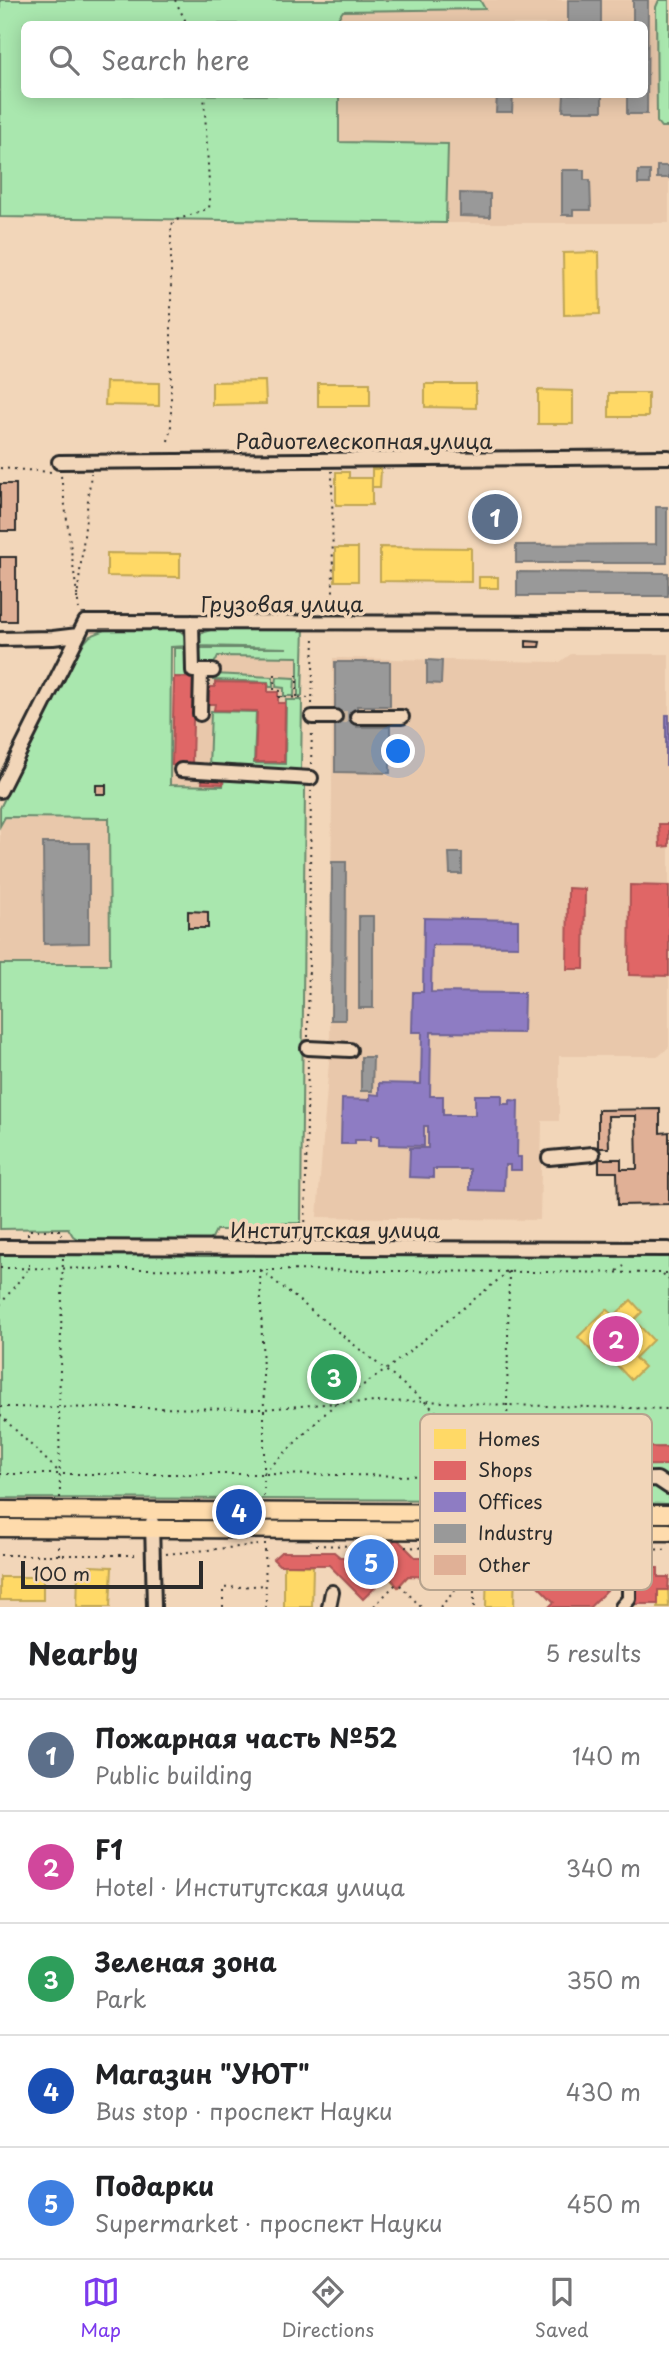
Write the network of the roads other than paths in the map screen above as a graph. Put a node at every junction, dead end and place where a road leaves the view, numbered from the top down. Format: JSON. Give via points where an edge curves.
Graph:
{"nodes":[{"id":1,"x":669,"y":457,"type":"edge"},
{"id":2,"x":59,"y":462,"type":"dead end"},
{"id":3,"x":192,"y":622,"type":"junction"},
{"id":4,"x":669,"y":623,"type":"edge"},
{"id":5,"x":78,"y":635,"type":"junction"},
{"id":6,"x":0,"y":639,"type":"edge"},
{"id":7,"x":200,"y":714,"type":"dead end"},
{"id":8,"x":312,"y":717,"type":"road end"},
{"id":9,"x":335,"y":717,"type":"tunnel mouth"},
{"id":10,"x":357,"y":717,"type":"tunnel mouth"},
{"id":11,"x":402,"y":717,"type":"dead end"},
{"id":12,"x":181,"y":770,"type":"dead end"},
{"id":13,"x":311,"y":778,"type":"road end"},
{"id":14,"x":0,"y":791,"type":"edge"},
{"id":15,"x":308,"y":1048,"type":"road end"},
{"id":16,"x":350,"y":1050,"type":"dead end"},
{"id":17,"x":593,"y":1154,"type":"dead end"},
{"id":18,"x":549,"y":1158,"type":"dead end"},
{"id":19,"x":0,"y":1247,"type":"edge"},
{"id":20,"x":669,"y":1249,"type":"edge"},
{"id":21,"x":652,"y":1479,"type":"edge"},
{"id":22,"x":669,"y":1487,"type":"edge"},
{"id":23,"x":0,"y":1510,"type":"edge"},
{"id":24,"x":153,"y":1511,"type":"junction"},
{"id":25,"x":420,"y":1512,"type":"edge"},
{"id":26,"x":0,"y":1528,"type":"edge"},
{"id":27,"x":152,"y":1529,"type":"junction"},
{"id":28,"x":420,"y":1535,"type":"edge"},
{"id":29,"x":629,"y":1590,"type":"edge"},
{"id":30,"x":332,"y":1592,"type":"dead end"},
{"id":31,"x":154,"y":1607,"type":"edge"},
{"id":32,"x":329,"y":1607,"type":"edge"},
{"id":33,"x":622,"y":1607,"type":"edge"}],
"edges":[{"from":1,"to":2,"type":"street","name":"Радиотелескопная улица"},
{"from":3,"to":4,"type":"street","name":"Грузовая улица"},
{"from":3,"to":5,"type":"street","name":"Грузовая улица","via":[[85,622]]},
{"from":3,"to":7,"type":"street","via":[[192,671],[207,671]]},
{"from":5,"to":6,"type":"street"},
{"from":5,"to":14,"type":"street"},
{"from":8,"to":9,"type":"street"},
{"from":10,"to":11,"type":"street"},
{"from":12,"to":13,"type":"street"},
{"from":15,"to":16,"type":"street"},
{"from":17,"to":18,"type":"street"},
{"from":19,"to":20,"type":"street","name":"Институтская улица"},
{"from":21,"to":22,"type":"street"},
{"from":23,"to":24,"type":"main road"},
{"from":24,"to":25,"type":"main road"},
{"from":24,"to":27,"type":"street"},
{"from":26,"to":27,"type":"main road"},
{"from":27,"to":28,"type":"main road","via":[[264,1537]]},
{"from":27,"to":31,"type":"street"},
{"from":29,"to":33,"type":"street"},
{"from":30,"to":32,"type":"street"}]}
